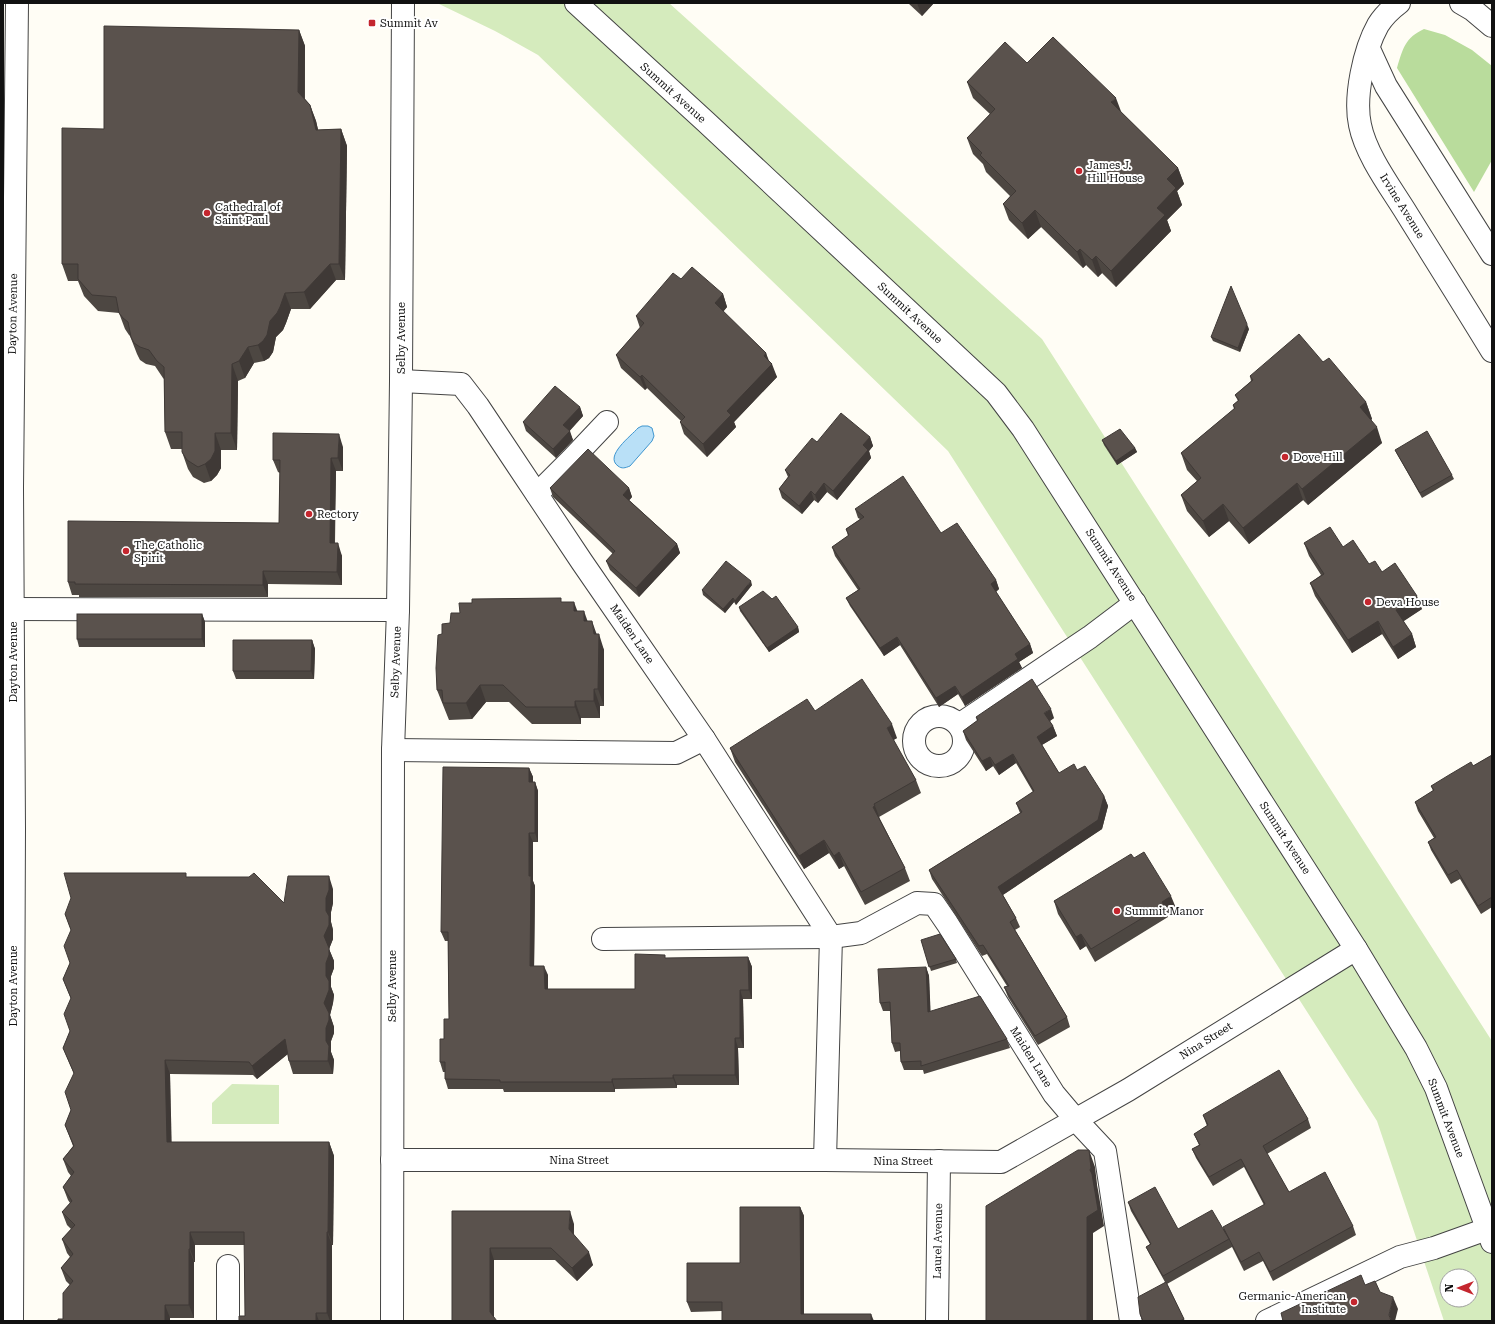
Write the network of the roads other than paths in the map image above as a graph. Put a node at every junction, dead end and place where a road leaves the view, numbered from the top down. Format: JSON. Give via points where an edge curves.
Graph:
{"nodes":[{"id":1,"x":17,"y":3,"type":"edge"},
{"id":2,"x":403,"y":3,"type":"edge"},
{"id":3,"x":576,"y":3,"type":"edge"},
{"id":4,"x":1399,"y":3,"type":"edge"},
{"id":5,"x":1462,"y":3,"type":"edge"},
{"id":6,"x":1492,"y":26,"type":"edge"},
{"id":7,"x":1368,"y":49,"type":"junction"},
{"id":8,"x":1492,"y":254,"type":"edge"},
{"id":9,"x":1492,"y":351,"type":"edge"},
{"id":10,"x":401,"y":381,"type":"junction"},
{"id":11,"x":607,"y":422,"type":"dead end"},
{"id":12,"x":7,"y":488,"type":"edge"},
{"id":13,"x":537,"y":494,"type":"junction"},
{"id":14,"x":1135,"y":603,"type":"junction"},
{"id":15,"x":13,"y":610,"type":"junction"},
{"id":16,"x":398,"y":610,"type":"junction"},
{"id":17,"x":959,"y":725,"type":"dead end"},
{"id":18,"x":704,"y":739,"type":"junction"},
{"id":19,"x":393,"y":750,"type":"junction"},
{"id":20,"x":831,"y":937,"type":"junction"},
{"id":21,"x":603,"y":939,"type":"dead end"},
{"id":22,"x":1356,"y":949,"type":"junction"},
{"id":23,"x":1076,"y":1120,"type":"junction"},
{"id":24,"x":392,"y":1160,"type":"junction"},
{"id":25,"x":825,"y":1160,"type":"junction"},
{"id":26,"x":939,"y":1161,"type":"junction"},
{"id":27,"x":1490,"y":1236,"type":"edge"},
{"id":28,"x":228,"y":1266,"type":"dead end"},
{"id":29,"x":12,"y":1321,"type":"edge"},
{"id":30,"x":228,"y":1321,"type":"edge"},
{"id":31,"x":392,"y":1321,"type":"edge"},
{"id":32,"x":937,"y":1321,"type":"edge"},
{"id":33,"x":1131,"y":1321,"type":"edge"},
{"id":34,"x":1268,"y":1321,"type":"edge"}],
"edges":[{"from":1,"to":12,"type":"street","name":"Dayton Avenue"},
{"from":2,"to":10,"type":"street","name":"Selby Avenue"},
{"from":3,"to":14,"type":"street","name":"Summit Avenue","via":[[996,393],[1024,429]]},
{"from":4,"to":7,"type":"street","name":"Irvine Avenue","via":[[1378,25]]},
{"from":5,"to":6,"type":"street"},
{"from":7,"to":8,"type":"street","via":[[1386,86]]},
{"from":7,"to":9,"type":"street","name":"Irvine Avenue","via":[[1361,75],[1358,104],[1360,126],[1367,145],[1375,163]]},
{"from":10,"to":13,"type":"street","name":"Maiden Lane","via":[[461,384]]},
{"from":10,"to":16,"type":"street","name":"Selby Avenue"},
{"from":11,"to":13,"type":"street"},
{"from":12,"to":15,"type":"street","name":"Dayton Avenue"},
{"from":13,"to":18,"type":"street","name":"Maiden Lane"},
{"from":14,"to":17,"type":"street"},
{"from":14,"to":22,"type":"street","name":"Summit Avenue"},
{"from":15,"to":16,"type":"street"},
{"from":15,"to":29,"type":"street","name":"Dayton Avenue"},
{"from":16,"to":19,"type":"street","name":"Selby Avenue"},
{"from":18,"to":19,"type":"street","via":[[676,753]]},
{"from":18,"to":20,"type":"street","name":"Maiden Lane"},
{"from":19,"to":24,"type":"street","name":"Selby Avenue"},
{"from":20,"to":21,"type":"street"},
{"from":20,"to":23,"type":"street","name":"Maiden Lane","via":[[861,933],[917,903],[934,904],[1054,1094]]},
{"from":20,"to":25,"type":"street"},
{"from":22,"to":23,"type":"street","name":"Nina Street"},
{"from":22,"to":27,"type":"street","name":"Summit Avenue","via":[[1416,1048],[1433,1082]]},
{"from":23,"to":26,"type":"street","name":"Nina Street","via":[[1001,1162]]},
{"from":23,"to":33,"type":"street","name":"Maiden Lane","via":[[1105,1151]]},
{"from":24,"to":25,"type":"street","name":"Nina Street"},
{"from":24,"to":31,"type":"street","name":"Selby Avenue"},
{"from":25,"to":26,"type":"street","name":"Nina Street"},
{"from":26,"to":32,"type":"street","name":"Laurel Avenue"},
{"from":27,"to":34,"type":"street","via":[[1400,1257]]},
{"from":28,"to":30,"type":"street"}]}
